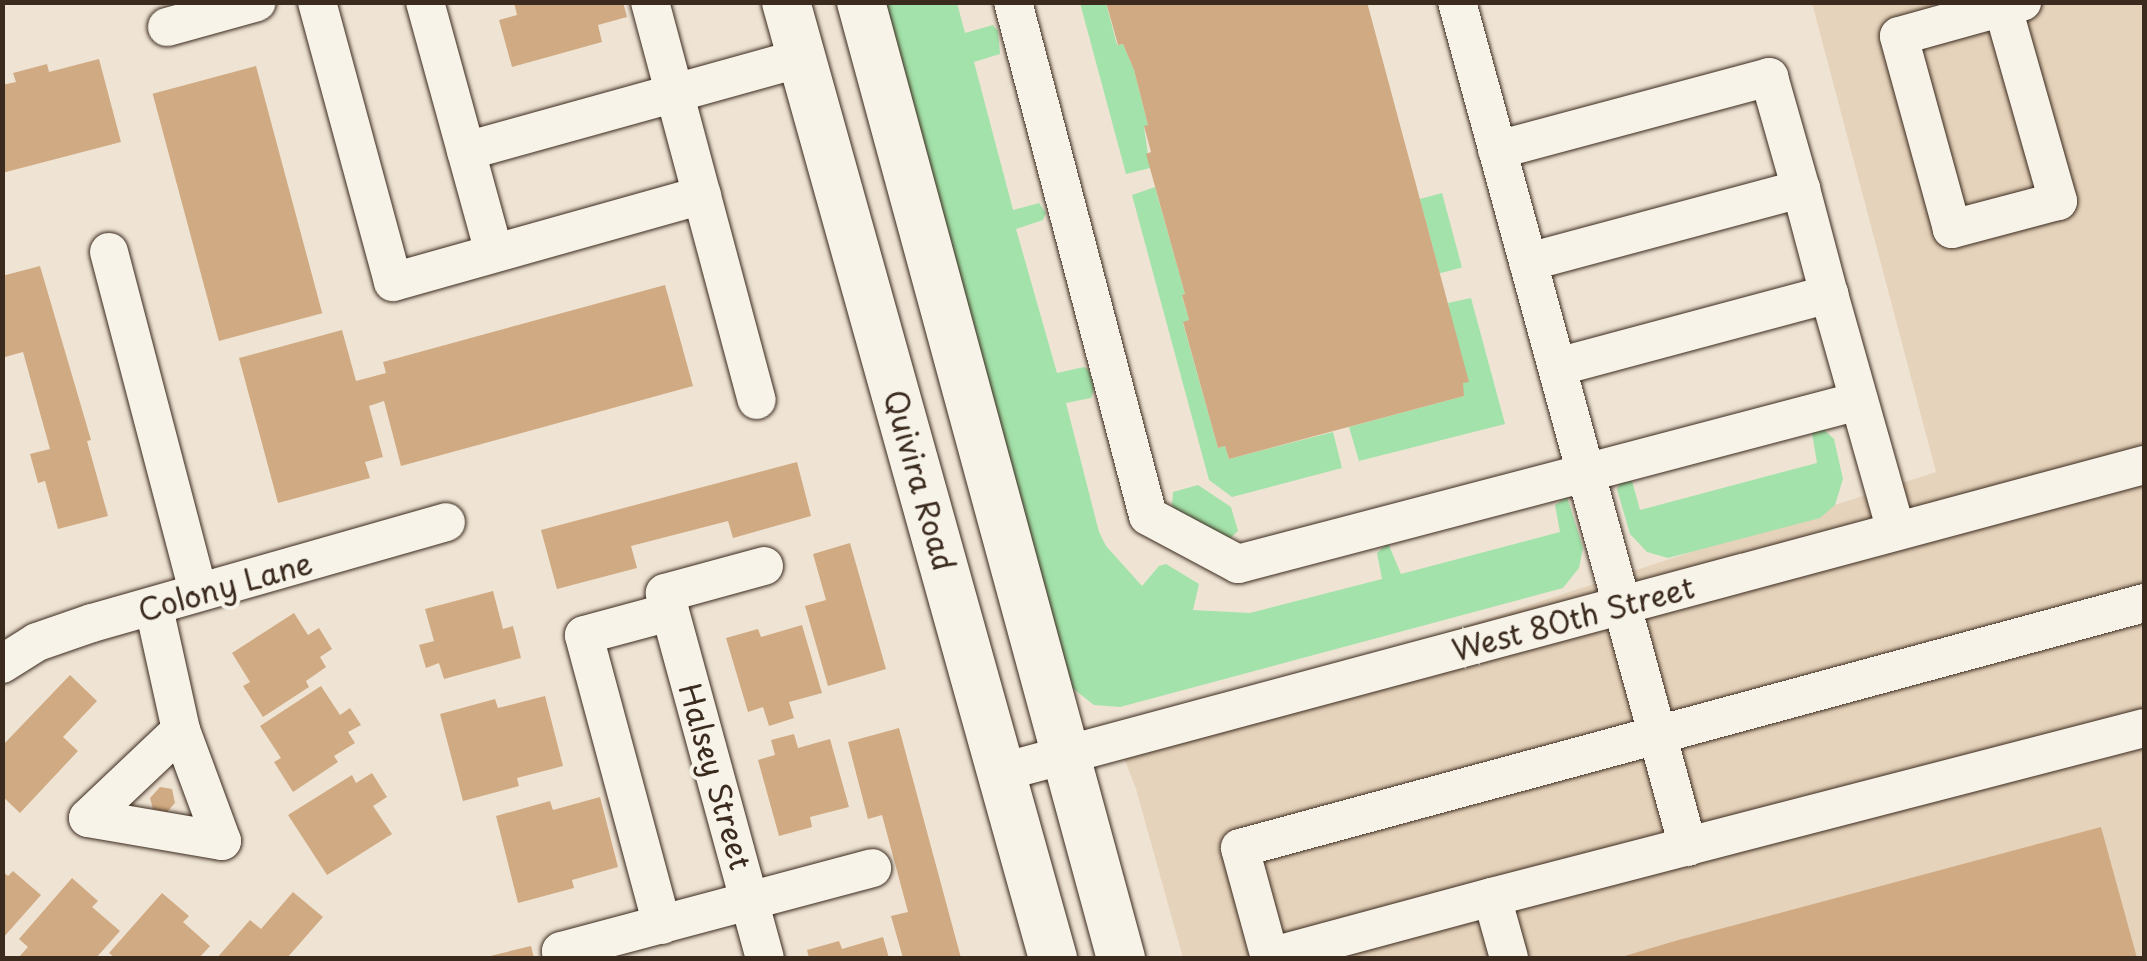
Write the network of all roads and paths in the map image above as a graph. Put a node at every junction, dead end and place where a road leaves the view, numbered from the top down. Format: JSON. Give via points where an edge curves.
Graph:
{"nodes":[{"id":1,"x":257,"y":2,"type":"edge"},
{"id":2,"x":317,"y":2,"type":"edge"},
{"id":3,"x":425,"y":2,"type":"edge"},
{"id":4,"x":650,"y":2,"type":"edge"},
{"id":5,"x":786,"y":2,"type":"edge"},
{"id":6,"x":861,"y":2,"type":"edge"},
{"id":7,"x":1014,"y":2,"type":"edge"},
{"id":8,"x":1457,"y":2,"type":"edge"},
{"id":9,"x":2013,"y":5,"type":"edge"},
{"id":10,"x":167,"y":27,"type":"dead end"},
{"id":11,"x":802,"y":58,"type":"junction"},
{"id":12,"x":674,"y":92,"type":"junction"},
{"id":13,"x":1497,"y":150,"type":"junction"},
{"id":14,"x":466,"y":151,"type":"junction"},
{"id":15,"x":1801,"y":189,"type":"junction"},
{"id":16,"x":702,"y":195,"type":"junction"},
{"id":17,"x":110,"y":252,"type":"dead end"},
{"id":18,"x":494,"y":253,"type":"junction"},
{"id":19,"x":1528,"y":262,"type":"junction"},
{"id":20,"x":1829,"y":294,"type":"junction"},
{"id":21,"x":1557,"y":367,"type":"junction"},
{"id":22,"x":757,"y":400,"type":"dead end"},
{"id":23,"x":1859,"y":401,"type":"junction"},
{"id":24,"x":2144,"y":465,"type":"edge"},
{"id":25,"x":1586,"y":475,"type":"junction"},
{"id":26,"x":446,"y":522,"type":"dead end"},
{"id":27,"x":1896,"y":531,"type":"junction"},
{"id":28,"x":764,"y":566,"type":"dead end"},
{"id":29,"x":198,"y":591,"type":"junction"},
{"id":30,"x":668,"y":603,"type":"junction"},
{"id":31,"x":2144,"y":603,"type":"edge"},
{"id":32,"x":1622,"y":605,"type":"junction"},
{"id":33,"x":154,"y":608,"type":"junction"},
{"id":34,"x":4,"y":657,"type":"edge"},
{"id":35,"x":2144,"y":728,"type":"edge"},
{"id":36,"x":181,"y":730,"type":"dead end"},
{"id":37,"x":1656,"y":734,"type":"junction"},
{"id":38,"x":1065,"y":754,"type":"junction"},
{"id":39,"x":1002,"y":772,"type":"junction"},
{"id":40,"x":1688,"y":847,"type":"junction"},
{"id":41,"x":872,"y":868,"type":"dead end"},
{"id":42,"x":1492,"y":897,"type":"junction"},
{"id":43,"x":750,"y":901,"type":"junction"},
{"id":44,"x":662,"y":925,"type":"junction"},
{"id":45,"x":1385,"y":943,"type":"edge"},
{"id":46,"x":563,"y":958,"type":"edge"},
{"id":47,"x":764,"y":958,"type":"edge"},
{"id":48,"x":1052,"y":958,"type":"edge"},
{"id":49,"x":1121,"y":958,"type":"edge"},
{"id":50,"x":1270,"y":958,"type":"edge"},
{"id":51,"x":1509,"y":958,"type":"edge"}],
"edges":[{"from":1,"to":10,"type":"street"},
{"from":2,"to":18,"type":"street","via":[[394,282]]},
{"from":3,"to":14,"type":"street"},
{"from":4,"to":12,"type":"street"},
{"from":5,"to":11,"type":"main road","name":"Quivira Road"},
{"from":6,"to":38,"type":"main road"},
{"from":7,"to":25,"type":"street","via":[[1148,516],[1238,564]]},
{"from":8,"to":13,"type":"street"},
{"from":9,"to":9,"type":"street","via":[[1899,36],[1952,230],[2058,201]]},
{"from":11,"to":12,"type":"street"},
{"from":11,"to":39,"type":"main road","name":"Quivira Road"},
{"from":12,"to":14,"type":"street"},
{"from":12,"to":16,"type":"street"},
{"from":13,"to":15,"type":"street","via":[[1769,77]]},
{"from":13,"to":19,"type":"street"},
{"from":14,"to":18,"type":"street"},
{"from":15,"to":19,"type":"street"},
{"from":15,"to":20,"type":"street"},
{"from":16,"to":18,"type":"street"},
{"from":16,"to":22,"type":"street"},
{"from":17,"to":29,"type":"street"},
{"from":19,"to":21,"type":"street"},
{"from":20,"to":21,"type":"street"},
{"from":20,"to":23,"type":"street"},
{"from":21,"to":25,"type":"street"},
{"from":23,"to":25,"type":"street"},
{"from":23,"to":27,"type":"street"},
{"from":24,"to":27,"type":"street","name":"West 80th Street"},
{"from":25,"to":32,"type":"street"},
{"from":26,"to":29,"type":"street","name":"Colony Lane"},
{"from":27,"to":32,"type":"street","name":"West 80th Street"},
{"from":28,"to":30,"type":"street"},
{"from":29,"to":33,"type":"street","name":"Colony Lane"},
{"from":30,"to":43,"type":"street","name":"Halsey Street"},
{"from":30,"to":44,"type":"street","via":[[584,636]]},
{"from":31,"to":37,"type":"street"},
{"from":32,"to":37,"type":"street"},
{"from":32,"to":38,"type":"street","name":"West 80th Street"},
{"from":33,"to":34,"type":"street","name":"Colony Lane"},
{"from":33,"to":36,"type":"street"},
{"from":35,"to":40,"type":"street"},
{"from":37,"to":40,"type":"street"},
{"from":37,"to":50,"type":"street","via":[[1240,848]]},
{"from":38,"to":39,"type":"street","name":"West 80th Street"},
{"from":38,"to":49,"type":"main road"},
{"from":39,"to":48,"type":"main road","name":"Quivira Road"},
{"from":40,"to":42,"type":"street"},
{"from":41,"to":43,"type":"street"},
{"from":42,"to":45,"type":"street"},
{"from":42,"to":51,"type":"street"},
{"from":43,"to":44,"type":"street"},
{"from":43,"to":47,"type":"street","name":"Halsey Street"},
{"from":44,"to":46,"type":"street","via":[[561,951]]},
{"from":45,"to":50,"type":"street"}]}
